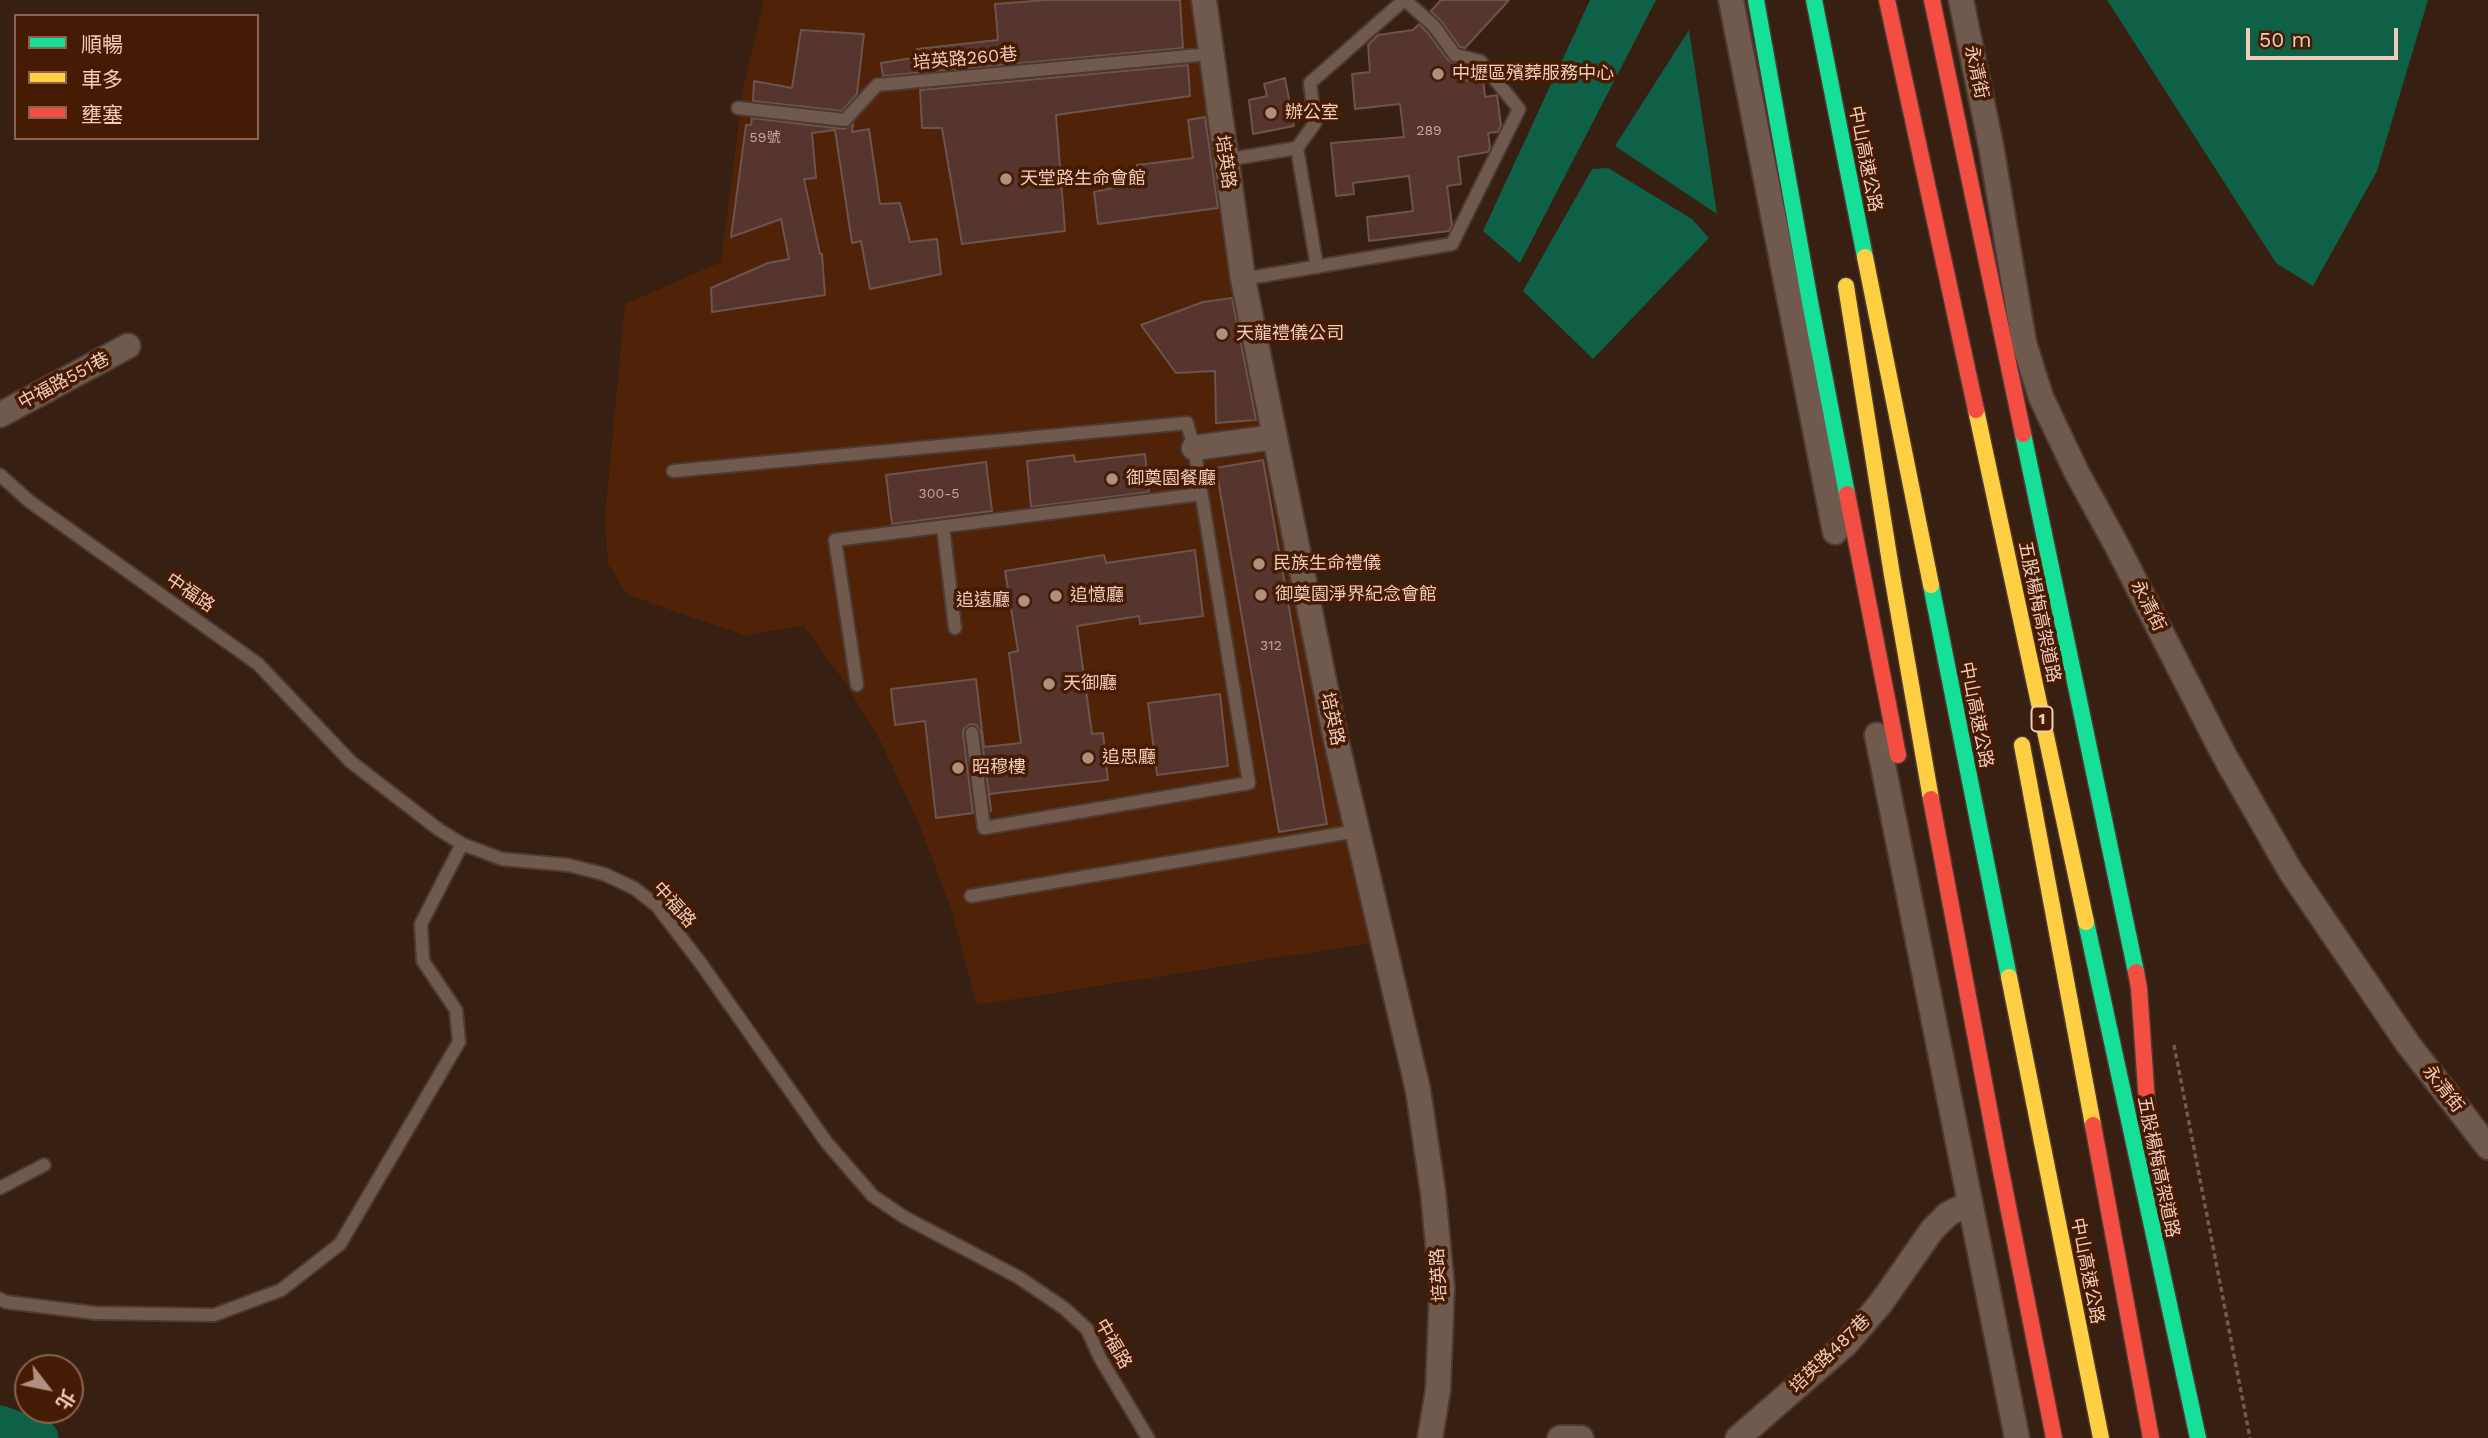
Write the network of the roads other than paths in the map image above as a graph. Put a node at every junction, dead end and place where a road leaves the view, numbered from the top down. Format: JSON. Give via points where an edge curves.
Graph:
{"nodes":[{"id":1,"x":1203,"y":0,"type":"edge"},
{"id":2,"x":1405,"y":0,"type":"edge"},
{"id":3,"x":1731,"y":0,"type":"edge"},
{"id":4,"x":1756,"y":0,"type":"edge"},
{"id":5,"x":1803,"y":0,"type":"edge"},
{"id":6,"x":1814,"y":0,"type":"edge"},
{"id":7,"x":1886,"y":0,"type":"edge"},
{"id":8,"x":1932,"y":0,"type":"edge"},
{"id":9,"x":1961,"y":0,"type":"edge"},
{"id":10,"x":1210,"y":54,"type":"junction"},
{"id":11,"x":738,"y":108,"type":"dead end"},
{"id":12,"x":1819,"y":109,"type":"dead end"},
{"id":13,"x":1297,"y":148,"type":"junction"},
{"id":14,"x":1225,"y":160,"type":"junction"},
{"id":15,"x":1317,"y":267,"type":"junction"},
{"id":16,"x":1844,"y":274,"type":"dead end"},
{"id":17,"x":1243,"y":279,"type":"junction"},
{"id":18,"x":128,"y":346,"type":"dead end"},
{"id":19,"x":0,"y":415,"type":"edge"},
{"id":20,"x":1963,"y":427,"type":"dead end"},
{"id":21,"x":1275,"y":437,"type":"junction"},
{"id":22,"x":1194,"y":448,"type":"junction"},
{"id":23,"x":674,"y":471,"type":"dead end"},
{"id":24,"x":0,"y":475,"type":"edge"},
{"id":25,"x":1201,"y":494,"type":"junction"},
{"id":26,"x":943,"y":527,"type":"junction"},
{"id":27,"x":955,"y":628,"type":"dead end"},
{"id":28,"x":857,"y":685,"type":"dead end"},
{"id":29,"x":2019,"y":730,"type":"dead end"},
{"id":30,"x":972,"y":733,"type":"dead end"},
{"id":31,"x":1901,"y":765,"type":"dead end"},
{"id":32,"x":1357,"y":831,"type":"junction"},
{"id":33,"x":462,"y":844,"type":"junction"},
{"id":34,"x":1930,"y":880,"type":"dead end"},
{"id":35,"x":971,"y":896,"type":"dead end"},
{"id":36,"x":1981,"y":1080,"type":"junction"},
{"id":37,"x":2488,"y":1147,"type":"edge"},
{"id":38,"x":44,"y":1165,"type":"dead end"},
{"id":39,"x":0,"y":1188,"type":"edge"},
{"id":40,"x":1970,"y":1203,"type":"junction"},
{"id":41,"x":2158,"y":1255,"type":"junction"},
{"id":42,"x":0,"y":1299,"type":"edge"},
{"id":43,"x":1148,"y":1438,"type":"edge"},
{"id":44,"x":1430,"y":1438,"type":"edge"},
{"id":45,"x":1560,"y":1438,"type":"edge"},
{"id":46,"x":1581,"y":1438,"type":"edge"},
{"id":47,"x":1738,"y":1438,"type":"edge"},
{"id":48,"x":2017,"y":1438,"type":"edge"},
{"id":49,"x":2054,"y":1438,"type":"edge"},
{"id":50,"x":2101,"y":1438,"type":"edge"},
{"id":51,"x":2151,"y":1438,"type":"edge"},
{"id":52,"x":2197,"y":1438,"type":"edge"}],
"edges":[{"from":1,"to":10,"type":"street","name":"培英路"},
{"from":2,"to":13,"type":"lane","via":[[1310,83],[1315,123]]},
{"from":2,"to":15,"type":"lane","via":[[1434,26],[1455,55],[1480,61],[1520,109],[1452,244]]},
{"from":3,"to":40,"type":"street"},
{"from":4,"to":31,"type":"highway"},
{"from":5,"to":12,"type":"highway"},
{"from":6,"to":50,"type":"highway","name":"中山高速公路"},
{"from":7,"to":20,"type":"highway","number":"1"},
{"from":7,"to":41,"type":"highway","name":"五股楊梅高架道路","number":"1"},
{"from":8,"to":41,"type":"highway","via":[[2139,988]]},
{"from":9,"to":37,"type":"street","name":"永清街","via":[[2024,343],[2050,417],[2224,755],[2291,872],[2408,1044]]},
{"from":10,"to":11,"type":"lane","name":"培英路260巷","via":[[877,85],[845,120]]},
{"from":10,"to":14,"type":"street","name":"培英路"},
{"from":13,"to":14,"type":"lane"},
{"from":13,"to":15,"type":"lane"},
{"from":14,"to":17,"type":"street","name":"培英路"},
{"from":15,"to":17,"type":"lane"},
{"from":16,"to":36,"type":"highway","via":[[1879,506]]},
{"from":17,"to":21,"type":"street","name":"培英路"},
{"from":18,"to":19,"type":"street","name":"中福路551巷"},
{"from":21,"to":22,"type":"street"},
{"from":21,"to":32,"type":"street","name":"培英路"},
{"from":22,"to":23,"type":"lane","via":[[1187,423]]},
{"from":22,"to":25,"type":"lane"},
{"from":24,"to":33,"type":"lane","name":"中福路","via":[[39,509],[258,664],[351,762]]},
{"from":25,"to":26,"type":"lane"},
{"from":25,"to":30,"type":"lane","via":[[1249,783],[984,828]]},
{"from":26,"to":27,"type":"lane"},
{"from":26,"to":28,"type":"lane","via":[[835,540]]},
{"from":29,"to":51,"type":"highway","name":"中山高速公路","number":"1"},
{"from":32,"to":35,"type":"lane"},
{"from":32,"to":44,"type":"street","name":"培英路","via":[[1419,1090],[1433,1192],[1442,1287],[1438,1390]]},
{"from":33,"to":42,"type":"lane","via":[[421,925],[423,961],[456,1010],[459,1042],[340,1244],[281,1290],[214,1315],[95,1313]]},
{"from":33,"to":43,"type":"lane","name":"中福路","via":[[502,859],[568,865],[604,874],[634,888],[657,906],[827,1143],[873,1196],[1018,1276],[1064,1308],[1087,1329]]},
{"from":34,"to":36,"type":"highway"},
{"from":36,"to":49,"type":"highway"},
{"from":38,"to":39,"type":"lane"},
{"from":40,"to":47,"type":"street","name":"培英路487巷","via":[[1948,1214],[1932,1230],[1846,1344]]},
{"from":40,"to":48,"type":"street"},
{"from":41,"to":52,"type":"highway","name":"五股楊梅高架道路","number":"1"},
{"from":45,"to":46,"type":"street"}]}
